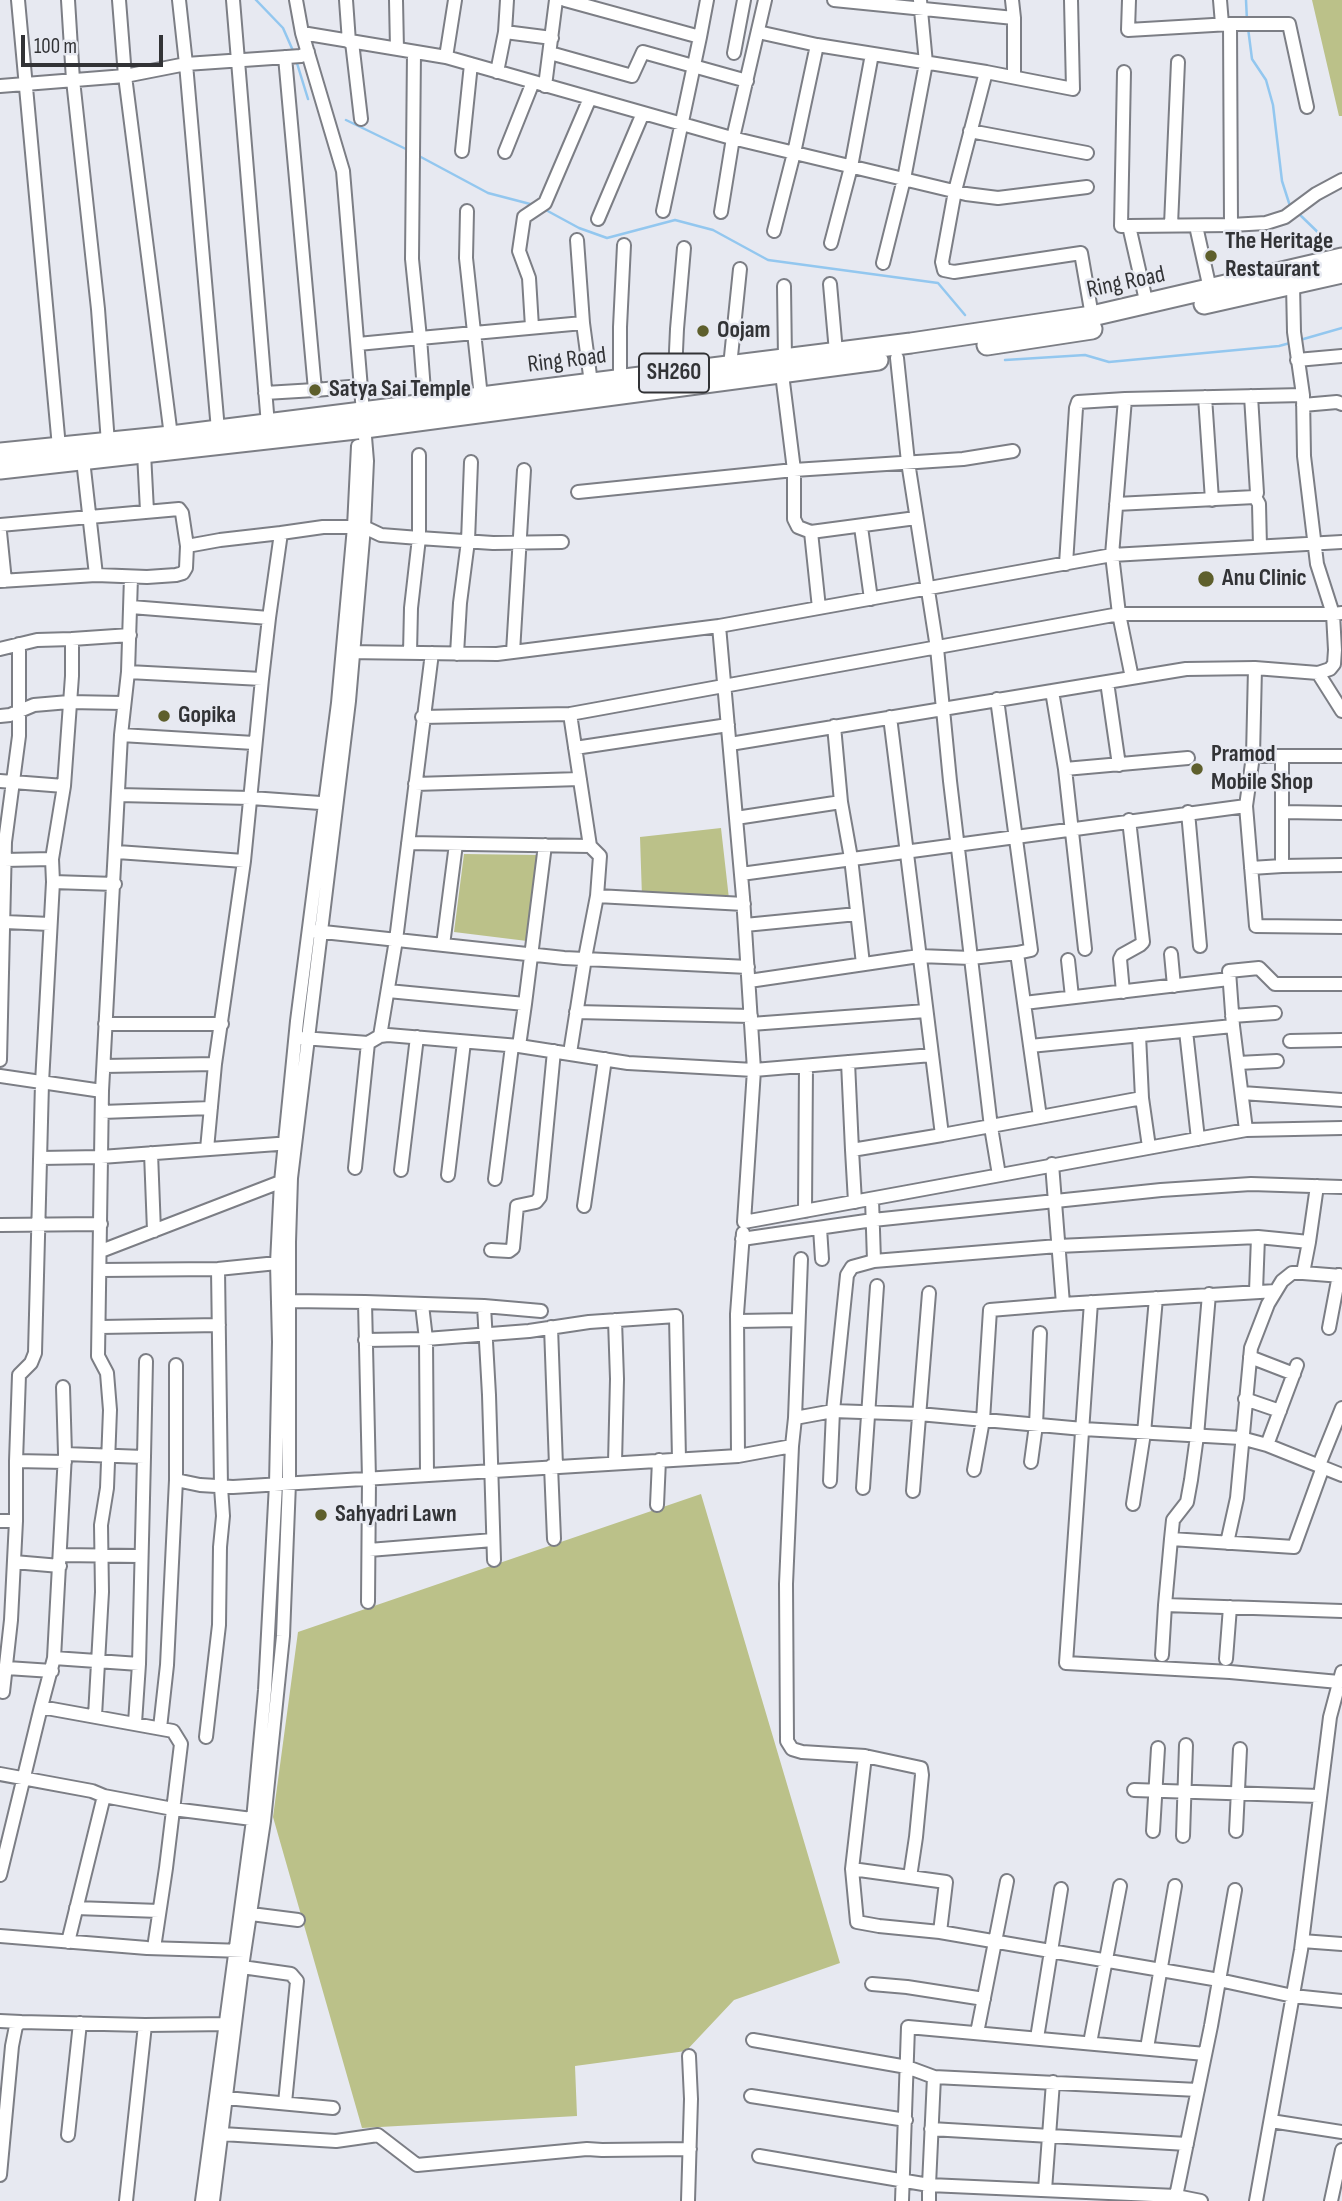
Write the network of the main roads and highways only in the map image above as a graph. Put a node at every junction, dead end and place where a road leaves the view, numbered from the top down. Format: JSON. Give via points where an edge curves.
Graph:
{"nodes":[{"id":1,"x":1342,"y":258,"type":"edge"},
{"id":2,"x":1342,"y":273,"type":"edge"},
{"id":3,"x":883,"y":355,"type":"junction"},
{"id":4,"x":784,"y":366,"type":"junction"},
{"id":5,"x":361,"y":430,"type":"junction"},
{"id":6,"x":0,"y":453,"type":"edge"},
{"id":7,"x":0,"y":469,"type":"edge"}],
"edges":[{"from":1,"to":3,"type":"highway","name":"Ring Road","number":"SH260","via":[[1092,316]]},
{"from":2,"to":3,"type":"highway","name":"Ring Road","number":"SH260","via":[[1107,326]]},
{"from":3,"to":4,"type":"highway","name":"Ring Road","number":"SH260"},
{"from":3,"to":4,"type":"highway","name":"Ring Road","number":"SH260","via":[[836,352]]},
{"from":4,"to":5,"type":"highway","name":"Ring Road","number":"SH260"},
{"from":4,"to":5,"type":"highway","name":"Ring Road","number":"SH260","via":[[730,366],[425,404]]},
{"from":5,"to":6,"type":"highway","name":"Ring Road","number":"SH260","via":[[268,425]]},
{"from":5,"to":7,"type":"highway","name":"Ring Road","number":"SH260"}]}
